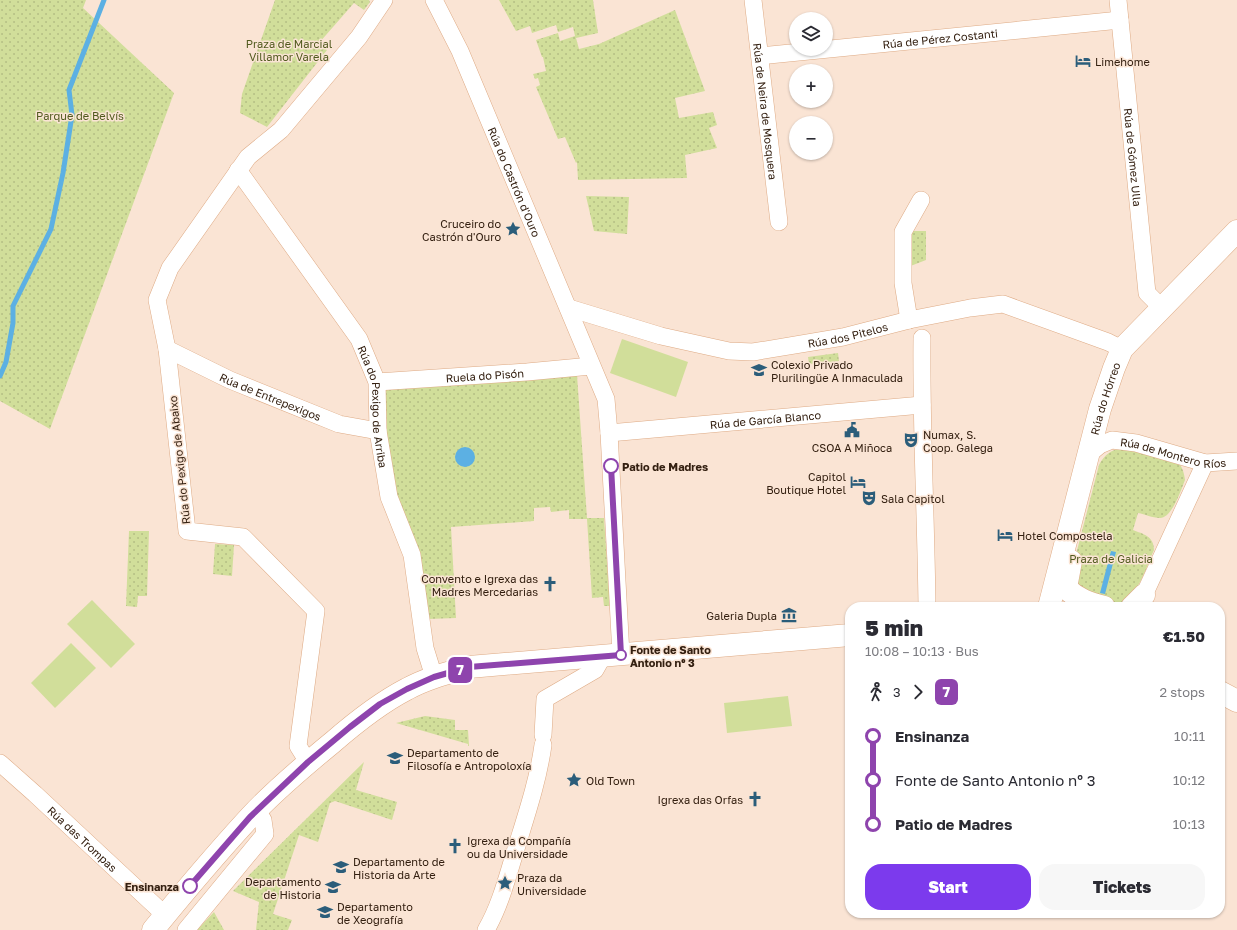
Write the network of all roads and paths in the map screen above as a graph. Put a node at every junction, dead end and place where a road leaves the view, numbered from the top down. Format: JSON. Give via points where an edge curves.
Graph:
{"nodes":[{"id":1,"x":384,"y":0,"type":"edge"},
{"id":2,"x":434,"y":0,"type":"edge"},
{"id":3,"x":753,"y":0,"type":"edge"},
{"id":4,"x":1118,"y":0,"type":"edge"},
{"id":5,"x":1120,"y":20,"type":"junction"},
{"id":6,"x":760,"y":56,"type":"junction"},
{"id":7,"x":238,"y":170,"type":"junction"},
{"id":8,"x":921,"y":200,"type":"dead end"},
{"id":9,"x":779,"y":222,"type":"dead end"},
{"id":10,"x":1237,"y":231,"type":"edge"},
{"id":11,"x":569,"y":308,"type":"junction"},
{"id":12,"x":1162,"y":308,"type":"junction"},
{"id":13,"x":909,"y":320,"type":"junction"},
{"id":14,"x":922,"y":338,"type":"dead end"},
{"id":15,"x":167,"y":349,"type":"junction"},
{"id":16,"x":1122,"y":349,"type":"junction"},
{"id":17,"x":591,"y":366,"type":"junction"},
{"id":18,"x":377,"y":382,"type":"junction"},
{"id":19,"x":922,"y":405,"type":"junction"},
{"id":20,"x":378,"y":431,"type":"junction"},
{"id":21,"x":609,"y":433,"type":"junction"},
{"id":22,"x":1089,"y":455,"type":"junction"},
{"id":23,"x":1237,"y":461,"type":"edge"},
{"id":24,"x":1205,"y":463,"type":"junction"},
{"id":25,"x":927,"y":602,"type":"edge"},
{"id":26,"x":1050,"y":602,"type":"edge"},
{"id":27,"x":1086,"y":602,"type":"edge"},
{"id":28,"x":1138,"y":602,"type":"edge"},
{"id":29,"x":845,"y":635,"type":"edge"},
{"id":30,"x":612,"y":655,"type":"junction"},
{"id":31,"x":434,"y":677,"type":"junction"},
{"id":32,"x":1225,"y":695,"type":"edge"},
{"id":33,"x":1237,"y":701,"type":"edge"},
{"id":34,"x":308,"y":762,"type":"junction"},
{"id":35,"x":0,"y":763,"type":"edge"},
{"id":36,"x":257,"y":810,"type":"junction"},
{"id":37,"x":159,"y":923,"type":"edge"},
{"id":38,"x":186,"y":930,"type":"edge"},
{"id":39,"x":486,"y":930,"type":"edge"}],
"edges":[{"from":1,"to":7,"type":"street","via":[[359,37],[281,130],[248,157]]},
{"from":2,"to":11,"type":"street","name":"Rúa do Castrón d'Ouro","via":[[460,51]]},
{"from":3,"to":6,"type":"street","name":"Rúa de Neira de Mosquera"},
{"from":4,"to":5,"type":"street","name":"Rúa de Gómez Ulla"},
{"from":5,"to":6,"type":"street","name":"Rúa de Pérez Costanti"},
{"from":5,"to":12,"type":"street","name":"Rúa de Gómez Ulla","via":[[1147,293]]},
{"from":6,"to":9,"type":"street","name":"Rúa de Neira de Mosquera"},
{"from":7,"to":15,"type":"street","name":"Rúa do Pexigo de Abaixo","via":[[170,268],[157,300]]},
{"from":7,"to":18,"type":"street","name":"Rúa do Pexigo de Arriba","via":[[358,339]]},
{"from":8,"to":13,"type":"street","via":[[903,232],[902,283]]},
{"from":10,"to":12,"type":"street","name":"Rúa do Hórreo"},
{"from":11,"to":13,"type":"street","name":"Rúa dos Pitelos","via":[[661,336],[729,351],[753,352],[843,337]]},
{"from":11,"to":17,"type":"street","name":"Rúa do Castrón d'Ouro"},
{"from":12,"to":16,"type":"street","name":"Rúa do Hórreo"},
{"from":13,"to":16,"type":"street","name":"Rúa dos Pitelos","via":[[1003,304]]},
{"from":14,"to":19,"type":"street"},
{"from":15,"to":20,"type":"street","name":"Rúa de Entrepexigos","via":[[230,380],[339,424]]},
{"from":15,"to":34,"type":"street","name":"Rúa do Pexigo de Abaixo","via":[[187,530],[243,537],[316,611],[298,746]]},
{"from":16,"to":22,"type":"street","name":"Rúa do Hórreo","via":[[1100,409]]},
{"from":17,"to":18,"type":"street","name":"Ruela do Pisón"},
{"from":17,"to":21,"type":"street","name":"Rúa do Castrón d'Ouro","via":[[606,399]]},
{"from":18,"to":20,"type":"street","name":"Rúa do Pexigo de Arriba"},
{"from":19,"to":21,"type":"street","name":"Rúa de García Blanco"},
{"from":19,"to":25,"type":"street"},
{"from":20,"to":31,"type":"street","name":"Rúa do Pexigo de Arriba","via":[[389,497],[412,555],[425,648]]},
{"from":21,"to":30,"type":"street"},
{"from":22,"to":24,"type":"street","name":"Rúa de Montero Ríos","via":[[1100,445],[1112,440]]},
{"from":22,"to":26,"type":"street","name":"Rúa do Hórreo"},
{"from":22,"to":27,"type":"street","via":[[1097,467],[1066,588]]},
{"from":23,"to":24,"type":"street","name":"Rúa de Montero Ríos"},
{"from":24,"to":28,"type":"street"},
{"from":29,"to":30,"type":"street"},
{"from":30,"to":31,"type":"street","via":[[469,667]]},
{"from":30,"to":39,"type":"street","via":[[595,670],[545,699],[540,763],[531,801],[502,892]]},
{"from":31,"to":34,"type":"street","via":[[380,704]]},
{"from":32,"to":33,"type":"street"},
{"from":34,"to":36,"type":"street"},
{"from":35,"to":37,"type":"street","name":"Rúa das Trompas","via":[[35,794]]},
{"from":36,"to":37,"type":"street"},
{"from":36,"to":38,"type":"street","via":[[265,834]]}]}
